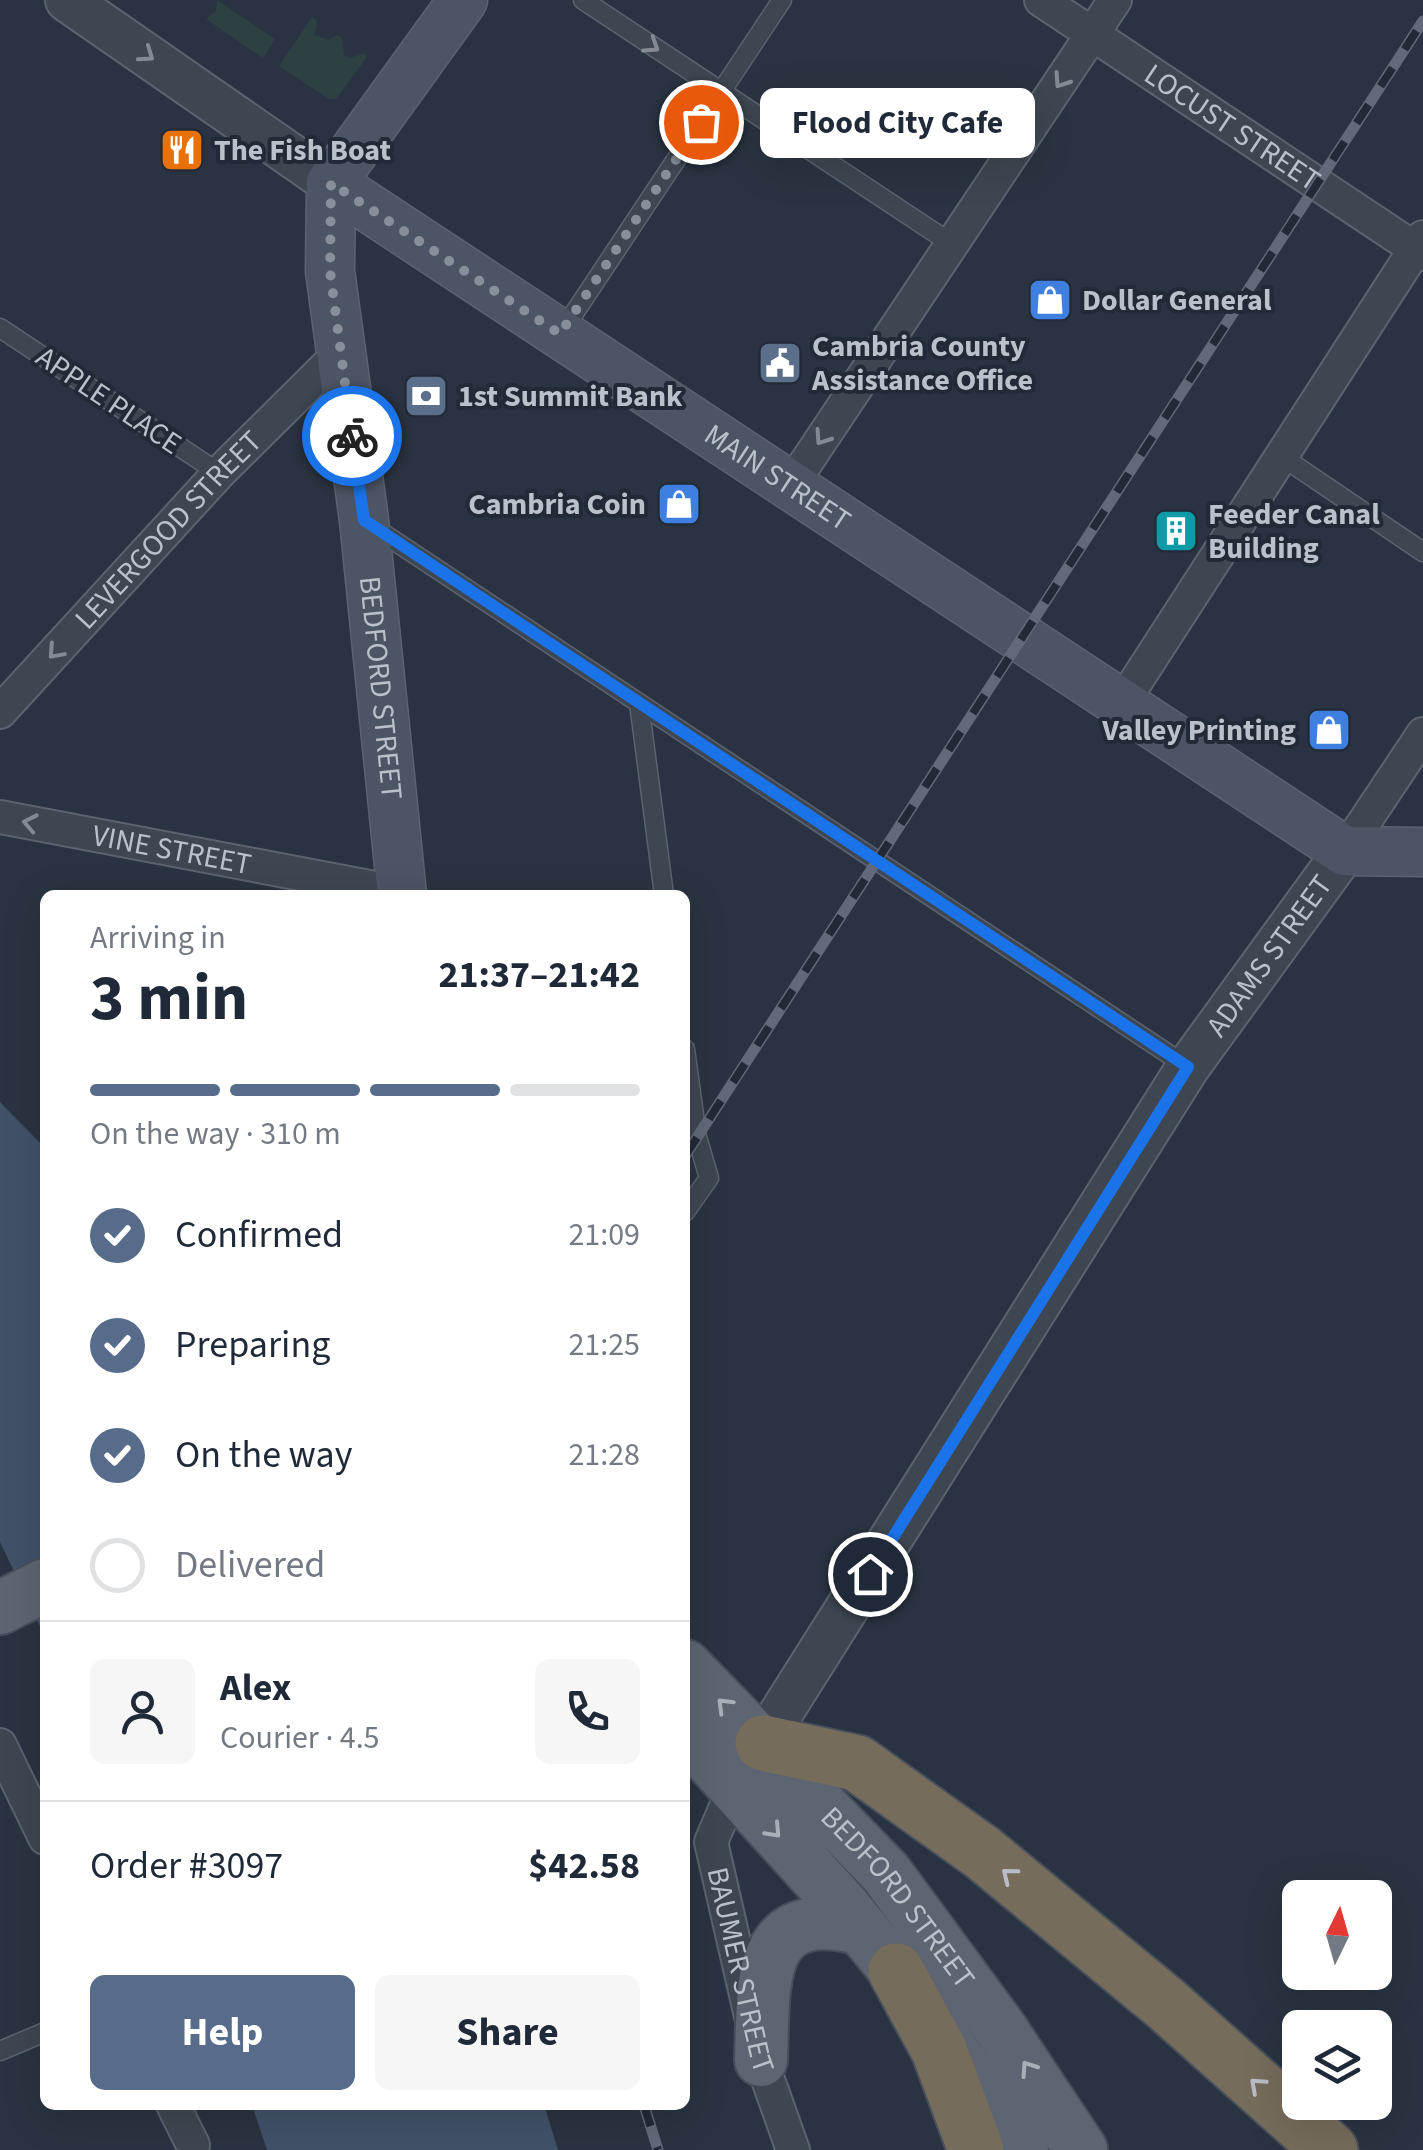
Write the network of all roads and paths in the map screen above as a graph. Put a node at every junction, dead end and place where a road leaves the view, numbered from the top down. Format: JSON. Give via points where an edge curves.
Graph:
{"nodes":[{"id":1,"x":67,"y":0,"type":"edge"},
{"id":2,"x":462,"y":0,"type":"edge"},
{"id":3,"x":583,"y":0,"type":"edge"},
{"id":4,"x":782,"y":0,"type":"edge"},
{"id":5,"x":1041,"y":0,"type":"edge"},
{"id":6,"x":1115,"y":0,"type":"edge"},
{"id":7,"x":1092,"y":35,"type":"junction"},
{"id":8,"x":721,"y":91,"type":"junction"},
{"id":9,"x":331,"y":183,"type":"junction"},
{"id":10,"x":952,"y":244,"type":"junction"},
{"id":11,"x":1420,"y":247,"type":"edge"},
{"id":12,"x":0,"y":328,"type":"edge"},
{"id":13,"x":560,"y":334,"type":"junction"},
{"id":14,"x":340,"y":353,"type":"junction"},
{"id":15,"x":1281,"y":456,"type":"junction"},
{"id":16,"x":219,"y":473,"type":"junction"},
{"id":17,"x":790,"y":486,"type":"junction"},
{"id":18,"x":364,"y":520,"type":"junction"},
{"id":19,"x":1423,"y":552,"type":"edge"},
{"id":20,"x":638,"y":703,"type":"junction"},
{"id":21,"x":1122,"y":704,"type":"junction"},
{"id":22,"x":0,"y":712,"type":"edge"},
{"id":23,"x":1423,"y":734,"type":"edge"},
{"id":24,"x":0,"y":817,"type":"edge"},
{"id":25,"x":1344,"y":851,"type":"junction"},
{"id":26,"x":1423,"y":852,"type":"edge"},
{"id":27,"x":380,"y":890,"type":"edge"},
{"id":28,"x":401,"y":890,"type":"edge"},
{"id":29,"x":663,"y":890,"type":"edge"},
{"id":30,"x":1188,"y":1067,"type":"junction"},
{"id":31,"x":690,"y":1086,"type":"edge"},
{"id":32,"x":690,"y":1205,"type":"edge"},
{"id":33,"x":40,"y":1588,"type":"edge"},
{"id":34,"x":0,"y":1608,"type":"edge"},
{"id":35,"x":690,"y":1674,"type":"edge"},
{"id":36,"x":690,"y":1735,"type":"edge"},
{"id":37,"x":0,"y":1745,"type":"edge"},
{"id":38,"x":748,"y":1766,"type":"junction"},
{"id":39,"x":40,"y":1828,"type":"edge"},
{"id":40,"x":862,"y":1929,"type":"junction"},
{"id":41,"x":896,"y":1971,"type":"junction"},
{"id":42,"x":40,"y":2034,"type":"edge"},
{"id":43,"x":0,"y":2051,"type":"edge"},
{"id":44,"x":761,"y":2060,"type":"junction"},
{"id":45,"x":176,"y":2110,"type":"edge"},
{"id":46,"x":193,"y":2145,"type":"dead end"},
{"id":47,"x":793,"y":2150,"type":"edge"},
{"id":48,"x":976,"y":2150,"type":"edge"},
{"id":49,"x":1022,"y":2150,"type":"edge"},
{"id":50,"x":1081,"y":2150,"type":"edge"},
{"id":51,"x":1330,"y":2150,"type":"edge"}],
"edges":[{"from":1,"to":9,"type":"street","name":"MAIN STREET","one_way":true},
{"from":2,"to":9,"type":"main road"},
{"from":3,"to":8,"type":"lane","one_way":true},
{"from":4,"to":8,"type":"lane"},
{"from":5,"to":7,"type":"street","name":"LOCUST STREET"},
{"from":6,"to":7,"type":"street"},
{"from":7,"to":10,"type":"street","one_way":true},
{"from":7,"to":11,"type":"street","name":"LOCUST STREET"},
{"from":8,"to":10,"type":"lane"},
{"from":8,"to":13,"type":"lane"},
{"from":9,"to":13,"type":"main road","name":"MAIN STREET"},
{"from":9,"to":14,"type":"main road","name":"BEDFORD STREET","via":[[330,271]]},
{"from":10,"to":17,"type":"street","one_way":true},
{"from":11,"to":15,"type":"street"},
{"from":12,"to":16,"type":"lane","name":"APPLE PLACE"},
{"from":13,"to":17,"type":"main road","name":"MAIN STREET"},
{"from":14,"to":16,"type":"street","name":"LEVERGOOD STREET"},
{"from":14,"to":18,"type":"main road","name":"BEDFORD STREET"},
{"from":15,"to":19,"type":"lane"},
{"from":15,"to":21,"type":"street"},
{"from":16,"to":22,"type":"street","name":"LEVERGOOD STREET","one_way":true},
{"from":17,"to":21,"type":"main road","name":"MAIN STREET"},
{"from":18,"to":20,"type":"lane"},
{"from":18,"to":28,"type":"main road","name":"BEDFORD STREET"},
{"from":20,"to":29,"type":"lane"},
{"from":20,"to":30,"type":"lane"},
{"from":21,"to":25,"type":"main road","name":"MAIN STREET"},
{"from":23,"to":25,"type":"street","name":"ADAMS STREET"},
{"from":27,"to":24,"type":"street","name":"VINE STREET","one_way":true},
{"from":25,"to":26,"type":"main road"},
{"from":25,"to":30,"type":"street","name":"ADAMS STREET"},
{"from":30,"to":38,"type":"street","name":"ADAMS STREET"},
{"from":31,"to":32,"type":"lane","via":[[709,1178]]},
{"from":33,"to":34,"type":"main road"},
{"from":38,"to":35,"type":"main road","name":"BEDFORD STREET","one_way":true},
{"from":36,"to":38,"type":"main road","name":"BEDFORD STREET"},
{"from":37,"to":39,"type":"street"},
{"from":38,"to":40,"type":"main road","name":"BEDFORD STREET","one_way":true},
{"from":38,"to":44,"type":"street","name":"BAUMER STREET","via":[[711,1842]]},
{"from":50,"to":38,"type":"main road","name":"BEDFORD STREET","one_way":true,"via":[[886,1874]]},
{"from":51,"to":38,"type":"highway","one_way":true,"via":[[983,1854],[857,1763]]},
{"from":40,"to":41,"type":"main road","name":"BEDFORD STREET"},
{"from":40,"to":44,"type":"main road","via":[[802,1924],[780,1942],[765,1968]]},
{"from":41,"to":48,"type":"highway","via":[[939,2050]]},
{"from":41,"to":49,"type":"main road","name":"BEDFORD STREET"},
{"from":42,"to":43,"type":"lane"},
{"from":44,"to":47,"type":"street","name":"BAUMER STREET"},
{"from":45,"to":46,"type":"street"}]}
